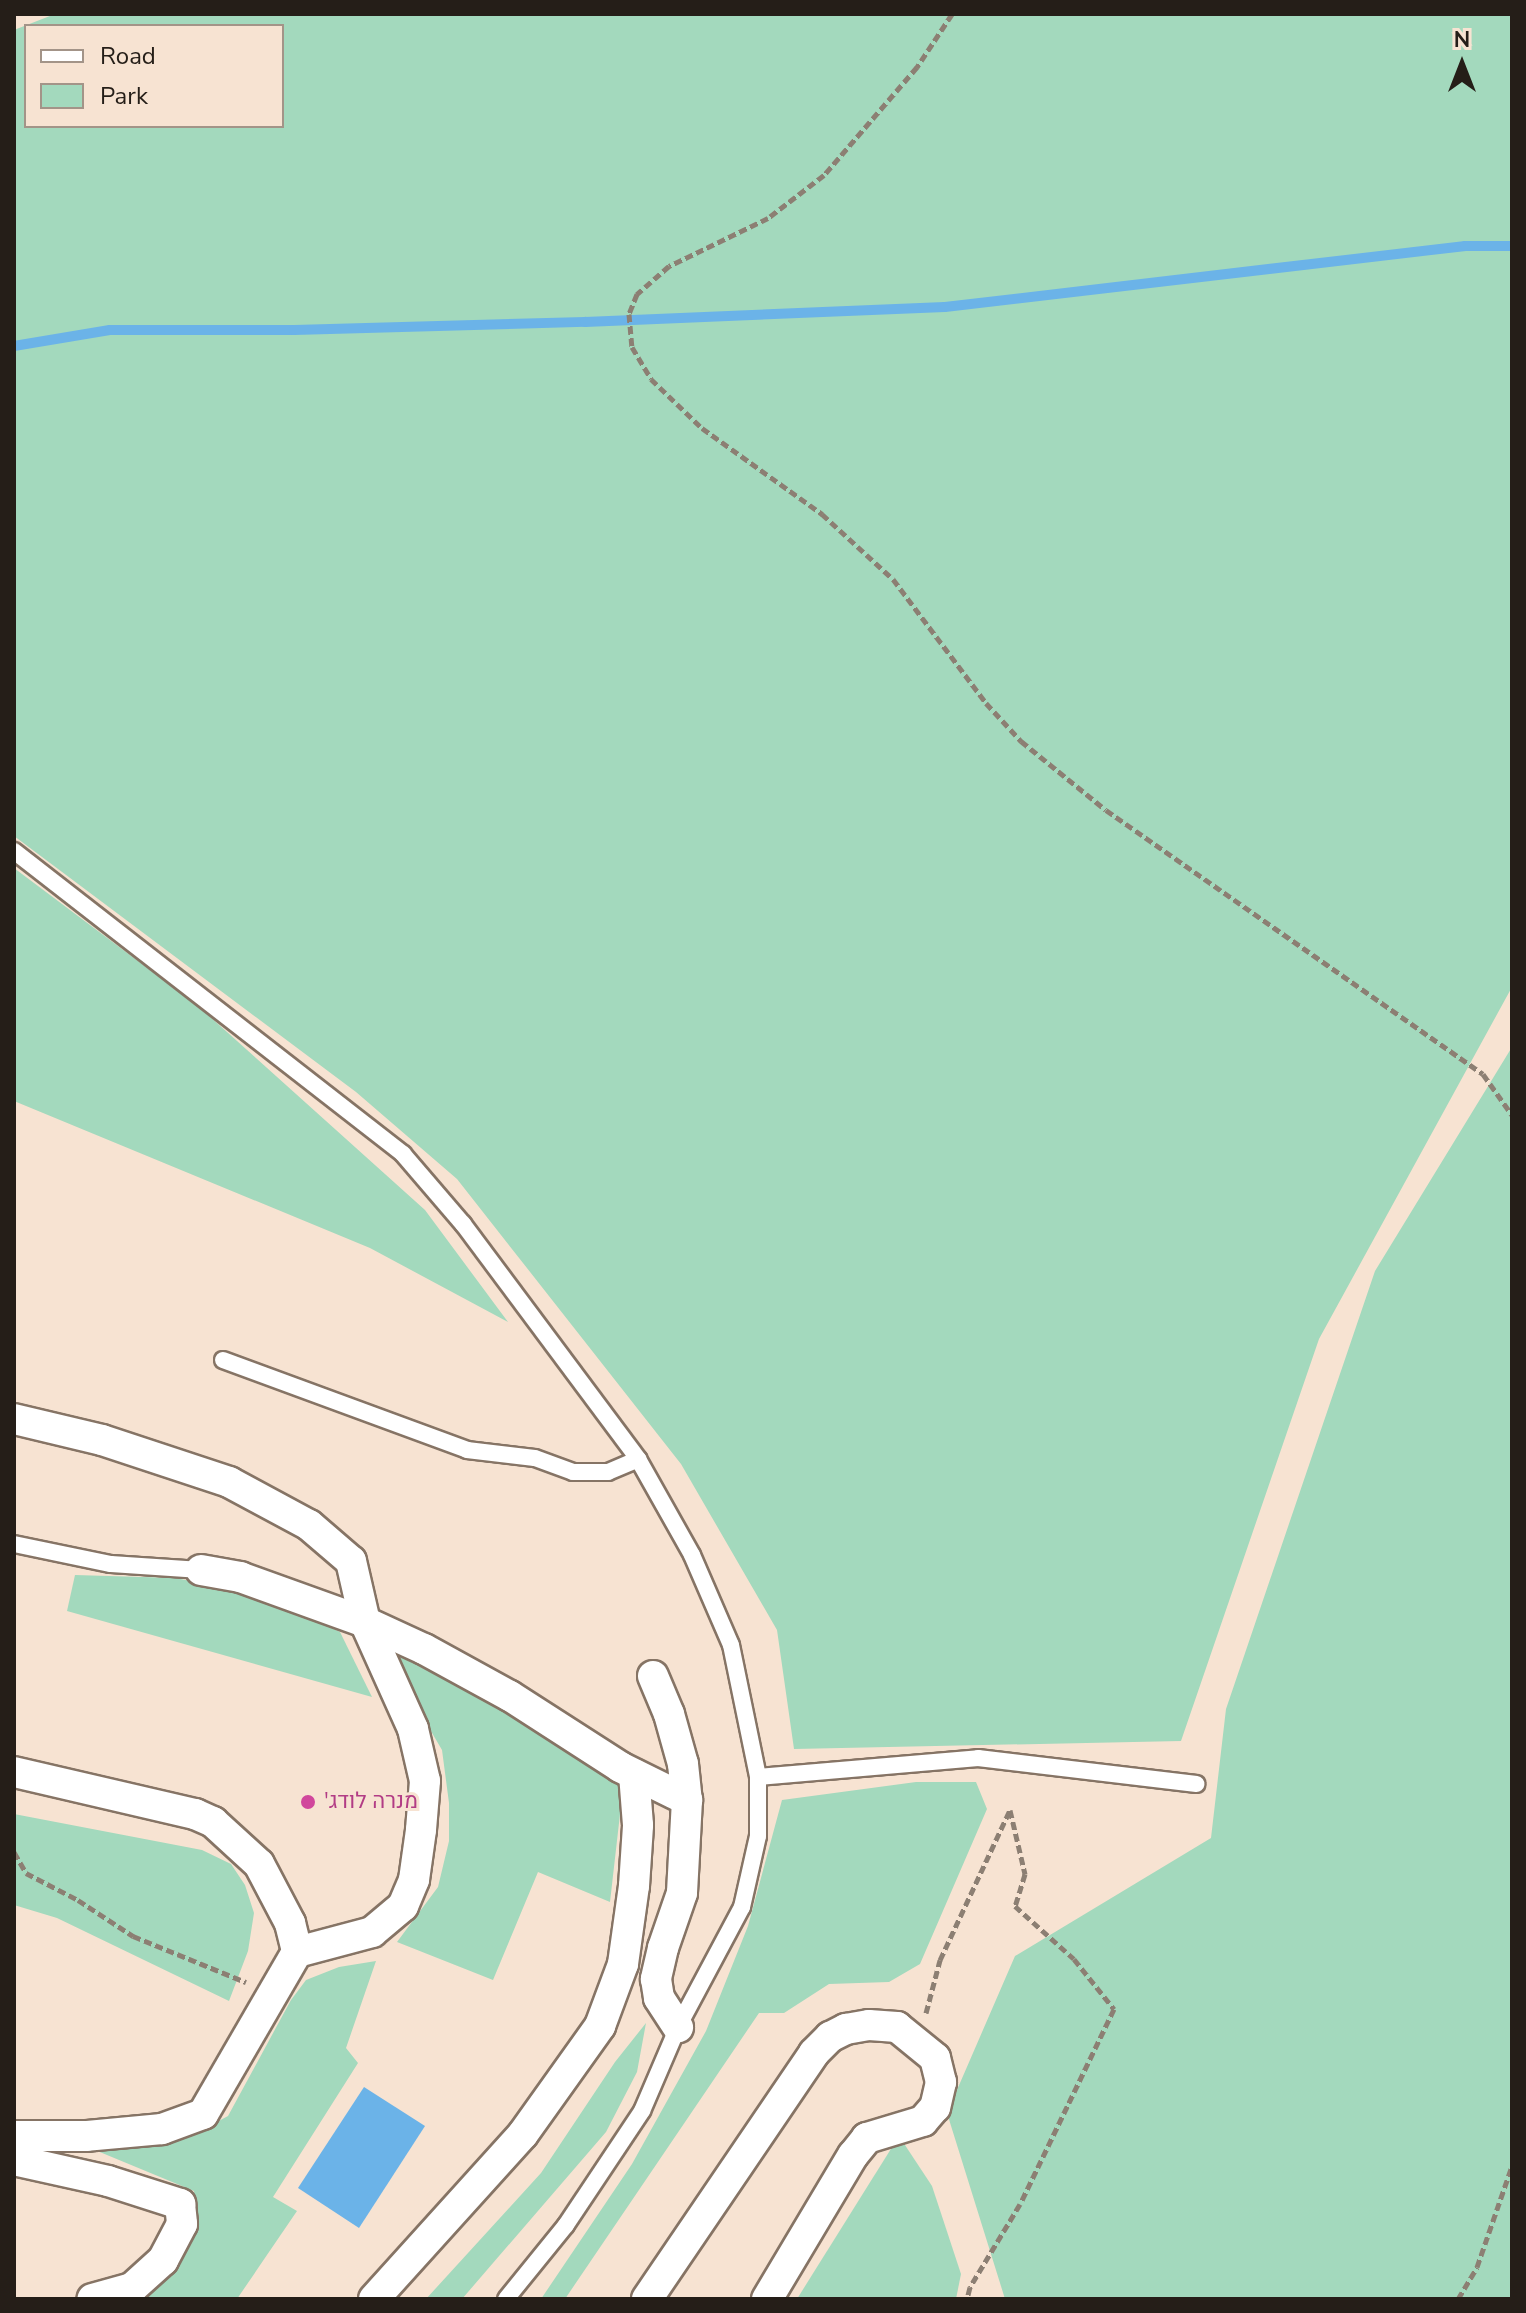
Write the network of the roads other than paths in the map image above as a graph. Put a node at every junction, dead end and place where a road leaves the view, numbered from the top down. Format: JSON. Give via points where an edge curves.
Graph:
{"nodes":[{"id":1,"x":14,"y":851,"type":"edge"},
{"id":2,"x":223,"y":1360,"type":"dead end"},
{"id":3,"x":14,"y":1419,"type":"edge"},
{"id":4,"x":638,"y":1459,"type":"junction"},
{"id":5,"x":14,"y":1544,"type":"edge"},
{"id":6,"x":201,"y":1570,"type":"joint"},
{"id":7,"x":365,"y":1622,"type":"junction"},
{"id":8,"x":653,"y":1676,"type":"dead end"},
{"id":9,"x":14,"y":1772,"type":"edge"},
{"id":10,"x":634,"y":1774,"type":"junction"},
{"id":11,"x":758,"y":1777,"type":"junction"},
{"id":12,"x":1196,"y":1784,"type":"dead end"},
{"id":13,"x":687,"y":1800,"type":"junction"},
{"id":14,"x":297,"y":1952,"type":"junction"},
{"id":15,"x":678,"y":2027,"type":"junction"},
{"id":16,"x":14,"y":2136,"type":"edge"},
{"id":17,"x":14,"y":2160,"type":"edge"},
{"id":18,"x":92,"y":2299,"type":"edge"},
{"id":19,"x":374,"y":2299,"type":"edge"},
{"id":20,"x":506,"y":2299,"type":"edge"},
{"id":21,"x":647,"y":2299,"type":"edge"},
{"id":22,"x":767,"y":2299,"type":"edge"}],
"edges":[{"from":1,"to":4,"type":"lane","via":[[403,1154],[463,1224]]},
{"from":2,"to":4,"type":"lane","via":[[467,1450],[535,1458],[573,1472],[608,1472]]},
{"from":3,"to":7,"type":"street","via":[[102,1440],[229,1482],[309,1525],[351,1561]]},
{"from":4,"to":11,"type":"lane","via":[[692,1555],[731,1645]]},
{"from":5,"to":6,"type":"lane","via":[[111,1564]]},
{"from":6,"to":7,"type":"street","via":[[240,1577]]},
{"from":7,"to":10,"type":"street","via":[[510,1696]]},
{"from":7,"to":14,"type":"street","via":[[413,1729],[425,1781],[414,1880],[403,1906],[372,1932]]},
{"from":8,"to":13,"type":"street","via":[[683,1764]]},
{"from":9,"to":14,"type":"street","via":[[213,1822],[259,1864],[290,1923]]},
{"from":10,"to":13,"type":"street"},
{"from":10,"to":19,"type":"street","via":[[634,1886],[623,1964],[600,2026],[523,2134]]},
{"from":11,"to":12,"type":"lane","via":[[978,1758]]},
{"from":11,"to":15,"type":"lane","via":[[758,1836],[742,1907]]},
{"from":13,"to":15,"type":"street","via":[[682,1893],[656,1979],[659,1998]]},
{"from":14,"to":16,"type":"street","via":[[203,2114],[162,2129]]},
{"from":15,"to":20,"type":"lane","via":[[642,2111],[566,2225]]},
{"from":17,"to":18,"type":"street","via":[[180,2204],[182,2224],[163,2260],[132,2288]]},
{"from":21,"to":22,"type":"street","via":[[814,2053],[830,2037],[869,2025],[897,2027],[935,2058],[941,2082],[935,2107],[923,2121],[867,2138]]}]}
